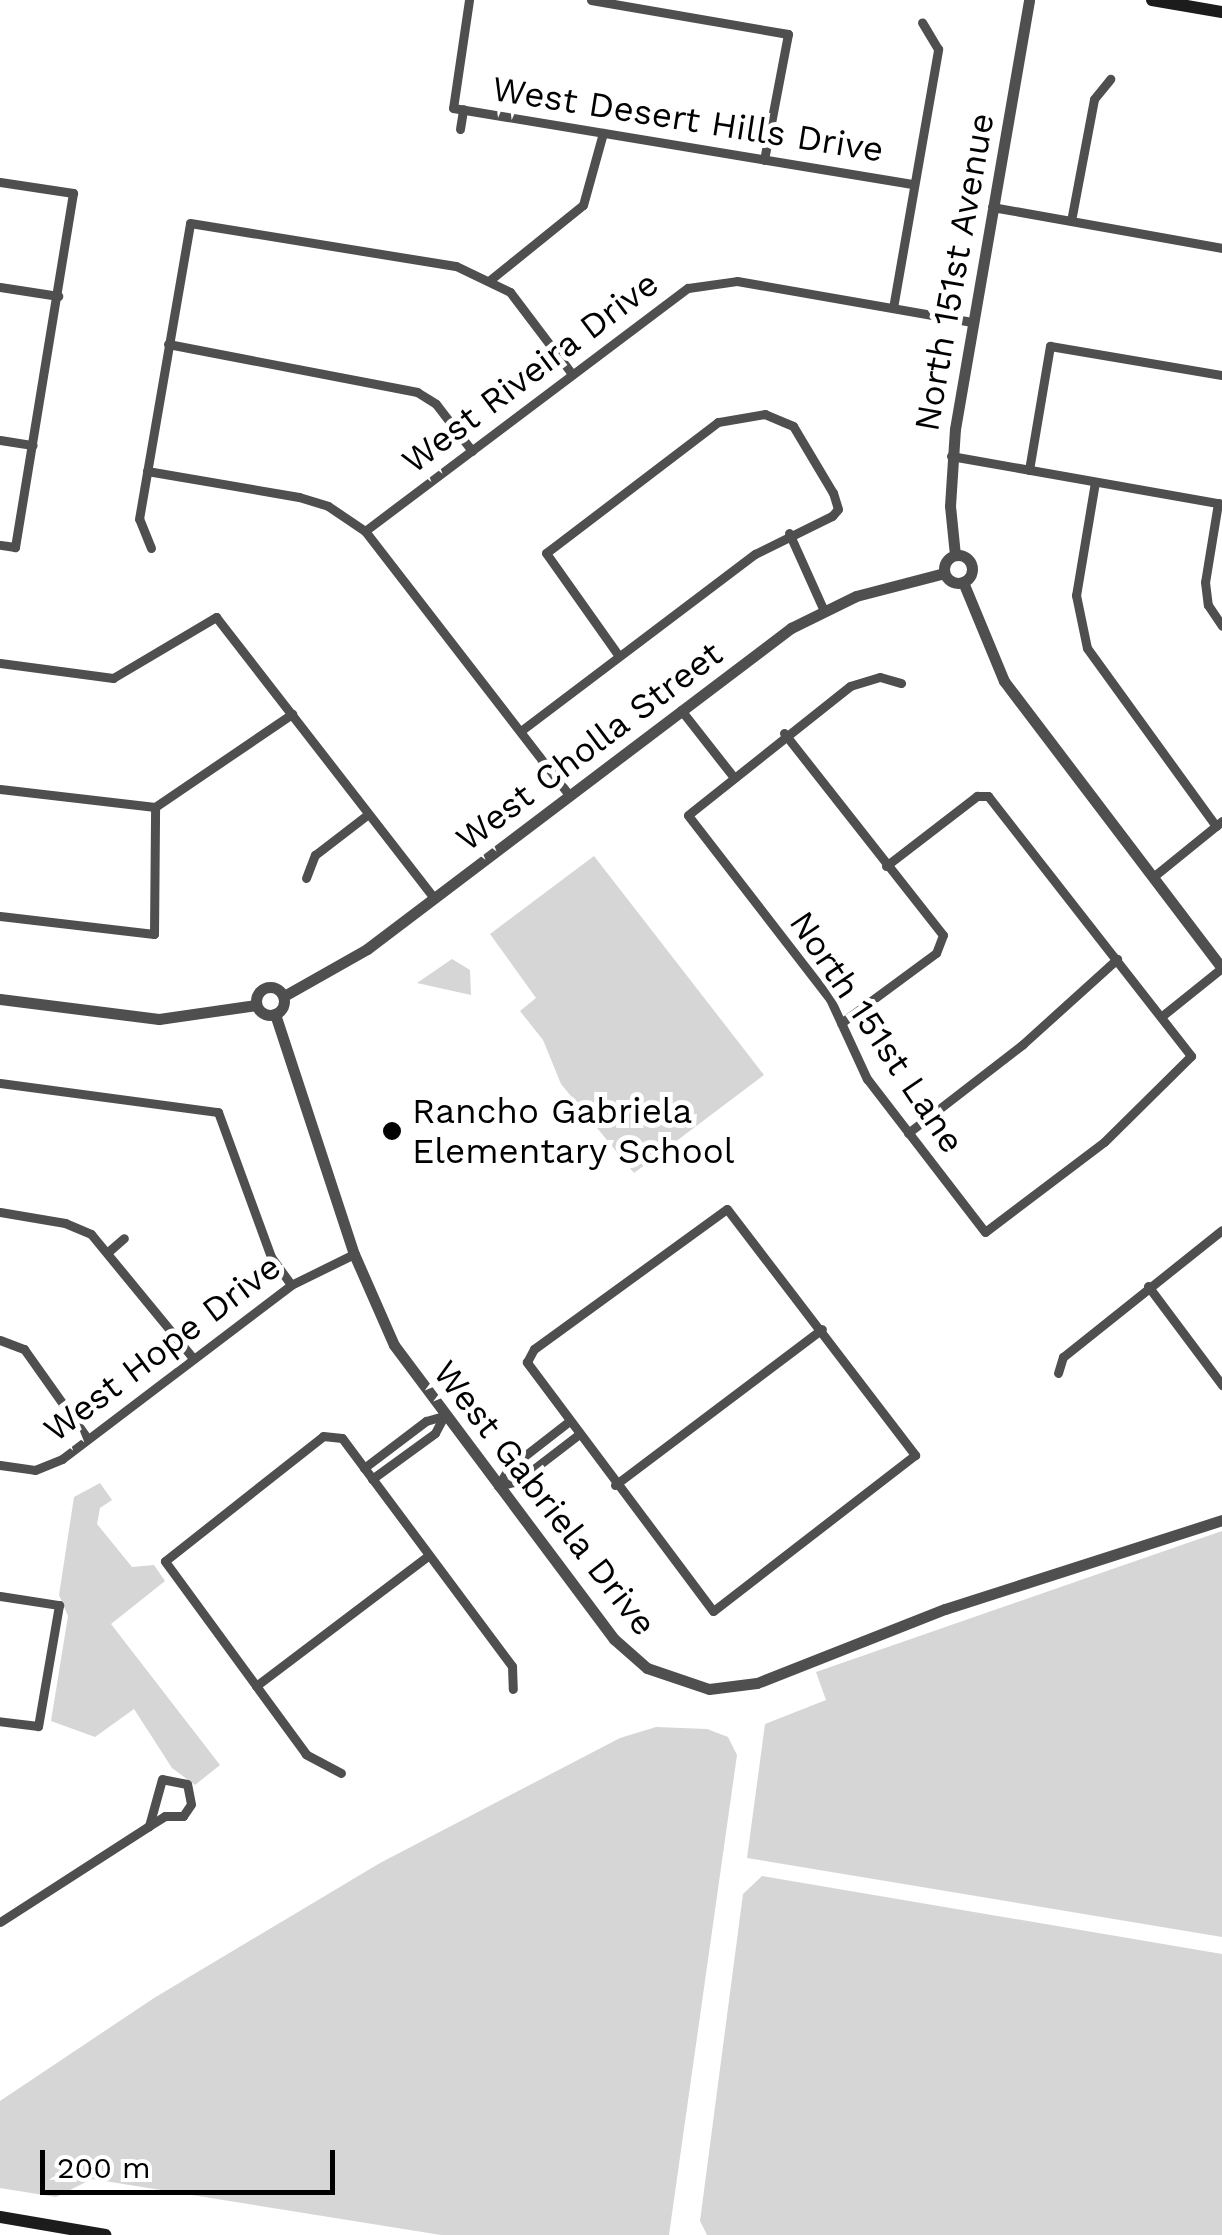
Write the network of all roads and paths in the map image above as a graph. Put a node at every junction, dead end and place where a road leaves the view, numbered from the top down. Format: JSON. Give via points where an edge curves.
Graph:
{"nodes":[{"id":1,"x":469,"y":0,"type":"edge"},
{"id":2,"x":591,"y":0,"type":"edge"},
{"id":3,"x":1029,"y":0,"type":"edge"},
{"id":4,"x":1152,"y":0,"type":"edge"},
{"id":5,"x":1222,"y":12,"type":"edge"},
{"id":6,"x":922,"y":22,"type":"dead end"},
{"id":7,"x":1110,"y":79,"type":"dead end"},
{"id":8,"x":458,"y":108,"type":"junction"},
{"id":9,"x":460,"y":129,"type":"dead end"},
{"id":10,"x":603,"y":134,"type":"junction"},
{"id":11,"x":764,"y":160,"type":"junction"},
{"id":12,"x":0,"y":182,"type":"edge"},
{"id":13,"x":914,"y":184,"type":"junction"},
{"id":14,"x":992,"y":207,"type":"junction"},
{"id":15,"x":1071,"y":221,"type":"junction"},
{"id":16,"x":1222,"y":248,"type":"edge"},
{"id":17,"x":490,"y":280,"type":"junction"},
{"id":18,"x":0,"y":287,"type":"edge"},
{"id":19,"x":58,"y":296,"type":"junction"},
{"id":20,"x":894,"y":308,"type":"junction"},
{"id":21,"x":973,"y":322,"type":"junction"},
{"id":22,"x":168,"y":344,"type":"junction"},
{"id":23,"x":572,"y":374,"type":"junction"},
{"id":24,"x":1222,"y":375,"type":"edge"},
{"id":25,"x":0,"y":440,"type":"edge"},
{"id":26,"x":33,"y":445,"type":"junction"},
{"id":27,"x":472,"y":451,"type":"junction"},
{"id":28,"x":951,"y":456,"type":"junction"},
{"id":29,"x":1029,"y":470,"type":"junction"},
{"id":30,"x":147,"y":472,"type":"junction"},
{"id":31,"x":1095,"y":482,"type":"junction"},
{"id":32,"x":1220,"y":504,"type":"edge"},
{"id":33,"x":365,"y":531,"type":"junction"},
{"id":34,"x":789,"y":533,"type":"junction"},
{"id":35,"x":0,"y":545,"type":"edge"},
{"id":36,"x":151,"y":548,"type":"dead end"},
{"id":37,"x":955,"y":555,"type":"junction"},
{"id":38,"x":944,"y":573,"type":"junction"},
{"id":39,"x":963,"y":582,"type":"junction"},
{"id":40,"x":824,"y":610,"type":"junction"},
{"id":41,"x":1222,"y":626,"type":"edge"},
{"id":42,"x":619,"y":656,"type":"junction"},
{"id":43,"x":0,"y":663,"type":"edge"},
{"id":44,"x":900,"y":683,"type":"dead end"},
{"id":45,"x":681,"y":710,"type":"junction"},
{"id":46,"x":292,"y":714,"type":"junction"},
{"id":47,"x":522,"y":730,"type":"junction"},
{"id":48,"x":784,"y":733,"type":"junction"},
{"id":49,"x":732,"y":775,"type":"junction"},
{"id":50,"x":0,"y":789,"type":"edge"},
{"id":51,"x":570,"y":796,"type":"junction"},
{"id":52,"x":155,"y":807,"type":"junction"},
{"id":53,"x":366,"y":815,"type":"junction"},
{"id":54,"x":1219,"y":824,"type":"edge"},
{"id":55,"x":886,"y":866,"type":"junction"},
{"id":56,"x":1152,"y":877,"type":"junction"},
{"id":57,"x":306,"y":878,"type":"dead end"},
{"id":58,"x":434,"y":898,"type":"junction"},
{"id":59,"x":0,"y":916,"type":"edge"},
{"id":60,"x":1117,"y":958,"type":"junction"},
{"id":61,"x":1222,"y":968,"type":"edge"},
{"id":62,"x":284,"y":996,"type":"junction"},
{"id":63,"x":0,"y":999,"type":"edge"},
{"id":64,"x":256,"y":1005,"type":"junction"},
{"id":65,"x":275,"y":1014,"type":"junction"},
{"id":66,"x":1162,"y":1016,"type":"junction"},
{"id":67,"x":841,"y":1023,"type":"junction"},
{"id":68,"x":0,"y":1084,"type":"edge"},
{"id":69,"x":908,"y":1133,"type":"junction"},
{"id":70,"x":0,"y":1212,"type":"edge"},
{"id":71,"x":1222,"y":1230,"type":"edge"},
{"id":72,"x":124,"y":1238,"type":"dead end"},
{"id":73,"x":108,"y":1252,"type":"junction"},
{"id":74,"x":354,"y":1254,"type":"junction"},
{"id":75,"x":291,"y":1285,"type":"junction"},
{"id":76,"x":1148,"y":1286,"type":"junction"},
{"id":77,"x":822,"y":1330,"type":"junction"},
{"id":78,"x":0,"y":1340,"type":"edge"},
{"id":79,"x":193,"y":1358,"type":"junction"},
{"id":80,"x":1058,"y":1373,"type":"dead end"},
{"id":81,"x":1222,"y":1385,"type":"edge"},
{"id":82,"x":444,"y":1416,"type":"junction"},
{"id":83,"x":568,"y":1422,"type":"junction"},
{"id":84,"x":578,"y":1435,"type":"junction"},
{"id":85,"x":87,"y":1438,"type":"junction"},
{"id":86,"x":402,"y":1438,"type":"junction"},
{"id":87,"x":412,"y":1450,"type":"junction"},
{"id":88,"x":0,"y":1465,"type":"edge"},
{"id":89,"x":364,"y":1468,"type":"junction"},
{"id":90,"x":372,"y":1479,"type":"junction"},
{"id":91,"x":498,"y":1486,"type":"junction"},
{"id":92,"x":615,"y":1486,"type":"junction"},
{"id":93,"x":1222,"y":1520,"type":"edge"},
{"id":94,"x":428,"y":1556,"type":"junction"},
{"id":95,"x":0,"y":1596,"type":"edge"},
{"id":96,"x":256,"y":1686,"type":"junction"},
{"id":97,"x":513,"y":1689,"type":"dead end"},
{"id":98,"x":0,"y":1720,"type":"edge"},
{"id":99,"x":342,"y":1773,"type":"dead end"},
{"id":100,"x":150,"y":1826,"type":"junction"},
{"id":101,"x":0,"y":1922,"type":"edge"},
{"id":102,"x":0,"y":2217,"type":"edge"},
{"id":103,"x":105,"y":2235,"type":"edge"}],
"edges":[{"from":1,"to":8,"type":"street"},
{"from":2,"to":11,"type":"street","via":[[788,34]]},
{"from":3,"to":14,"type":"street","name":"North 151st Avenue"},
{"from":4,"to":5,"type":"main road"},
{"from":6,"to":13,"type":"street","via":[[938,49]]},
{"from":7,"to":15,"type":"street","via":[[1094,98]]},
{"from":8,"to":9,"type":"street"},
{"from":8,"to":10,"type":"street","name":"West Desert Hills Drive"},
{"from":10,"to":11,"type":"street","name":"West Desert Hills Drive"},
{"from":10,"to":17,"type":"street","via":[[583,205]]},
{"from":11,"to":13,"type":"street","name":"West Desert Hills Drive"},
{"from":12,"to":19,"type":"street","via":[[73,193]]},
{"from":13,"to":20,"type":"street"},
{"from":14,"to":15,"type":"street"},
{"from":14,"to":21,"type":"street","name":"North 151st Avenue"},
{"from":15,"to":16,"type":"street"},
{"from":17,"to":22,"type":"street","via":[[456,266],[190,223]]},
{"from":17,"to":23,"type":"street","via":[[510,292]]},
{"from":18,"to":19,"type":"street"},
{"from":19,"to":26,"type":"street"},
{"from":20,"to":21,"type":"street","name":"West Riveira Drive"},
{"from":20,"to":23,"type":"street","name":"West Riveira Drive","via":[[737,281],[707,282],[688,288]]},
{"from":21,"to":28,"type":"street","name":"North 151st Avenue"},
{"from":22,"to":27,"type":"street","via":[[417,392],[436,404]]},
{"from":22,"to":30,"type":"street"},
{"from":23,"to":27,"type":"street","name":"West Riveira Drive"},
{"from":24,"to":29,"type":"street","via":[[1050,346]]},
{"from":25,"to":26,"type":"street"},
{"from":26,"to":35,"type":"street","via":[[16,547]]},
{"from":27,"to":33,"type":"street","name":"West Riveira Drive"},
{"from":28,"to":29,"type":"street"},
{"from":28,"to":37,"type":"street","name":"North 151st Avenue"},
{"from":29,"to":31,"type":"street"},
{"from":30,"to":33,"type":"street","via":[[299,498],[328,506]]},
{"from":30,"to":36,"type":"street","via":[[139,518]]},
{"from":31,"to":32,"type":"street"},
{"from":31,"to":54,"type":"street","via":[[1076,595],[1086,648]]},
{"from":32,"to":41,"type":"street","via":[[1205,582],[1208,605]]},
{"from":33,"to":47,"type":"street"},
{"from":34,"to":40,"type":"street"},
{"from":34,"to":42,"type":"street"},
{"from":34,"to":42,"type":"street","via":[[838,509],[808,444],[793,426],[765,414],[718,422],[546,554]]},
{"from":37,"to":38,"type":"street"},
{"from":37,"to":39,"type":"street","name":"North 151st Avenue","via":[[971,562]]},
{"from":38,"to":39,"type":"street"},
{"from":38,"to":40,"type":"street","name":"West Cholla Street"},
{"from":39,"to":56,"type":"street","via":[[1004,681]]},
{"from":40,"to":45,"type":"street","name":"West Cholla Street"},
{"from":42,"to":47,"type":"street"},
{"from":43,"to":46,"type":"street","via":[[113,678],[131,674],[203,619],[216,617]]},
{"from":44,"to":48,"type":"street","via":[[880,677],[850,686]]},
{"from":45,"to":49,"type":"street"},
{"from":45,"to":51,"type":"street","name":"West Cholla Street"},
{"from":46,"to":52,"type":"street"},
{"from":46,"to":53,"type":"street"},
{"from":47,"to":51,"type":"street"},
{"from":48,"to":49,"type":"street"},
{"from":48,"to":55,"type":"street"},
{"from":49,"to":67,"type":"street","name":"North 151st Lane","via":[[688,815]]},
{"from":50,"to":52,"type":"street"},
{"from":51,"to":58,"type":"street","name":"West Cholla Street"},
{"from":52,"to":59,"type":"street","via":[[154,934]]},
{"from":53,"to":57,"type":"street","via":[[315,855]]},
{"from":53,"to":58,"type":"street"},
{"from":54,"to":56,"type":"street"},
{"from":55,"to":60,"type":"street","via":[[978,796],[988,796]]},
{"from":55,"to":67,"type":"street","via":[[944,944]]},
{"from":56,"to":61,"type":"street"},
{"from":58,"to":62,"type":"street","name":"West Cholla Street","via":[[355,958]]},
{"from":60,"to":66,"type":"street"},
{"from":60,"to":69,"type":"street","via":[[1023,1044]]},
{"from":61,"to":66,"type":"street"},
{"from":62,"to":64,"type":"street","name":"West Cholla Street","via":[[268,986]]},
{"from":62,"to":65,"type":"street"},
{"from":63,"to":64,"type":"street","via":[[159,1019]]},
{"from":64,"to":65,"type":"street"},
{"from":65,"to":74,"type":"street","name":"West Gabriela Drive"},
{"from":66,"to":69,"type":"street","name":"North 151st Lane","via":[[1191,1056],[1104,1142],[986,1232]]},
{"from":67,"to":69,"type":"street","name":"North 151st Lane","via":[[867,1079]]},
{"from":68,"to":75,"type":"street","via":[[218,1112],[266,1244]]},
{"from":70,"to":73,"type":"street","via":[[66,1222]]},
{"from":71,"to":76,"type":"street"},
{"from":72,"to":73,"type":"street"},
{"from":73,"to":79,"type":"street"},
{"from":74,"to":75,"type":"street","name":"West Hope Drive"},
{"from":74,"to":82,"type":"street","name":"West Gabriela Drive","via":[[394,1345]]},
{"from":75,"to":79,"type":"street","name":"West Hope Drive"},
{"from":76,"to":80,"type":"street","via":[[1063,1357]]},
{"from":76,"to":81,"type":"street"},
{"from":77,"to":83,"type":"street","via":[[727,1210],[717,1210],[534,1349],[527,1362]]},
{"from":77,"to":92,"type":"street"},
{"from":77,"to":92,"type":"street","via":[[914,1455],[712,1611]]},
{"from":78,"to":85,"type":"street","via":[[24,1349]]},
{"from":79,"to":85,"type":"street","name":"West Hope Drive"},
{"from":82,"to":86,"type":"street"},
{"from":82,"to":87,"type":"street"},
{"from":82,"to":91,"type":"street","name":"West Gabriela Drive"},
{"from":83,"to":84,"type":"street"},
{"from":83,"to":91,"type":"street","via":[[509,1468]]},
{"from":84,"to":91,"type":"street","via":[[518,1481]]},
{"from":84,"to":92,"type":"street"},
{"from":85,"to":88,"type":"street","name":"West Hope Drive","via":[[35,1470]]},
{"from":86,"to":87,"type":"street"},
{"from":86,"to":89,"type":"street"},
{"from":87,"to":90,"type":"street"},
{"from":89,"to":90,"type":"street"},
{"from":89,"to":96,"type":"street","via":[[333,1434],[165,1561]]},
{"from":90,"to":94,"type":"street"},
{"from":91,"to":93,"type":"street","name":"West Gabriela Drive","via":[[625,1651],[660,1675],[709,1688],[757,1683],[945,1610]]},
{"from":94,"to":96,"type":"street"},
{"from":94,"to":97,"type":"street","via":[[512,1666]]},
{"from":95,"to":98,"type":"street","via":[[59,1605],[38,1726]]},
{"from":96,"to":99,"type":"street","via":[[306,1754]]},
{"from":100,"to":100,"type":"street","via":[[165,1816],[183,1816],[191,1804],[188,1784],[162,1780]]},
{"from":100,"to":101,"type":"street"},
{"from":102,"to":103,"type":"main road"}]}
